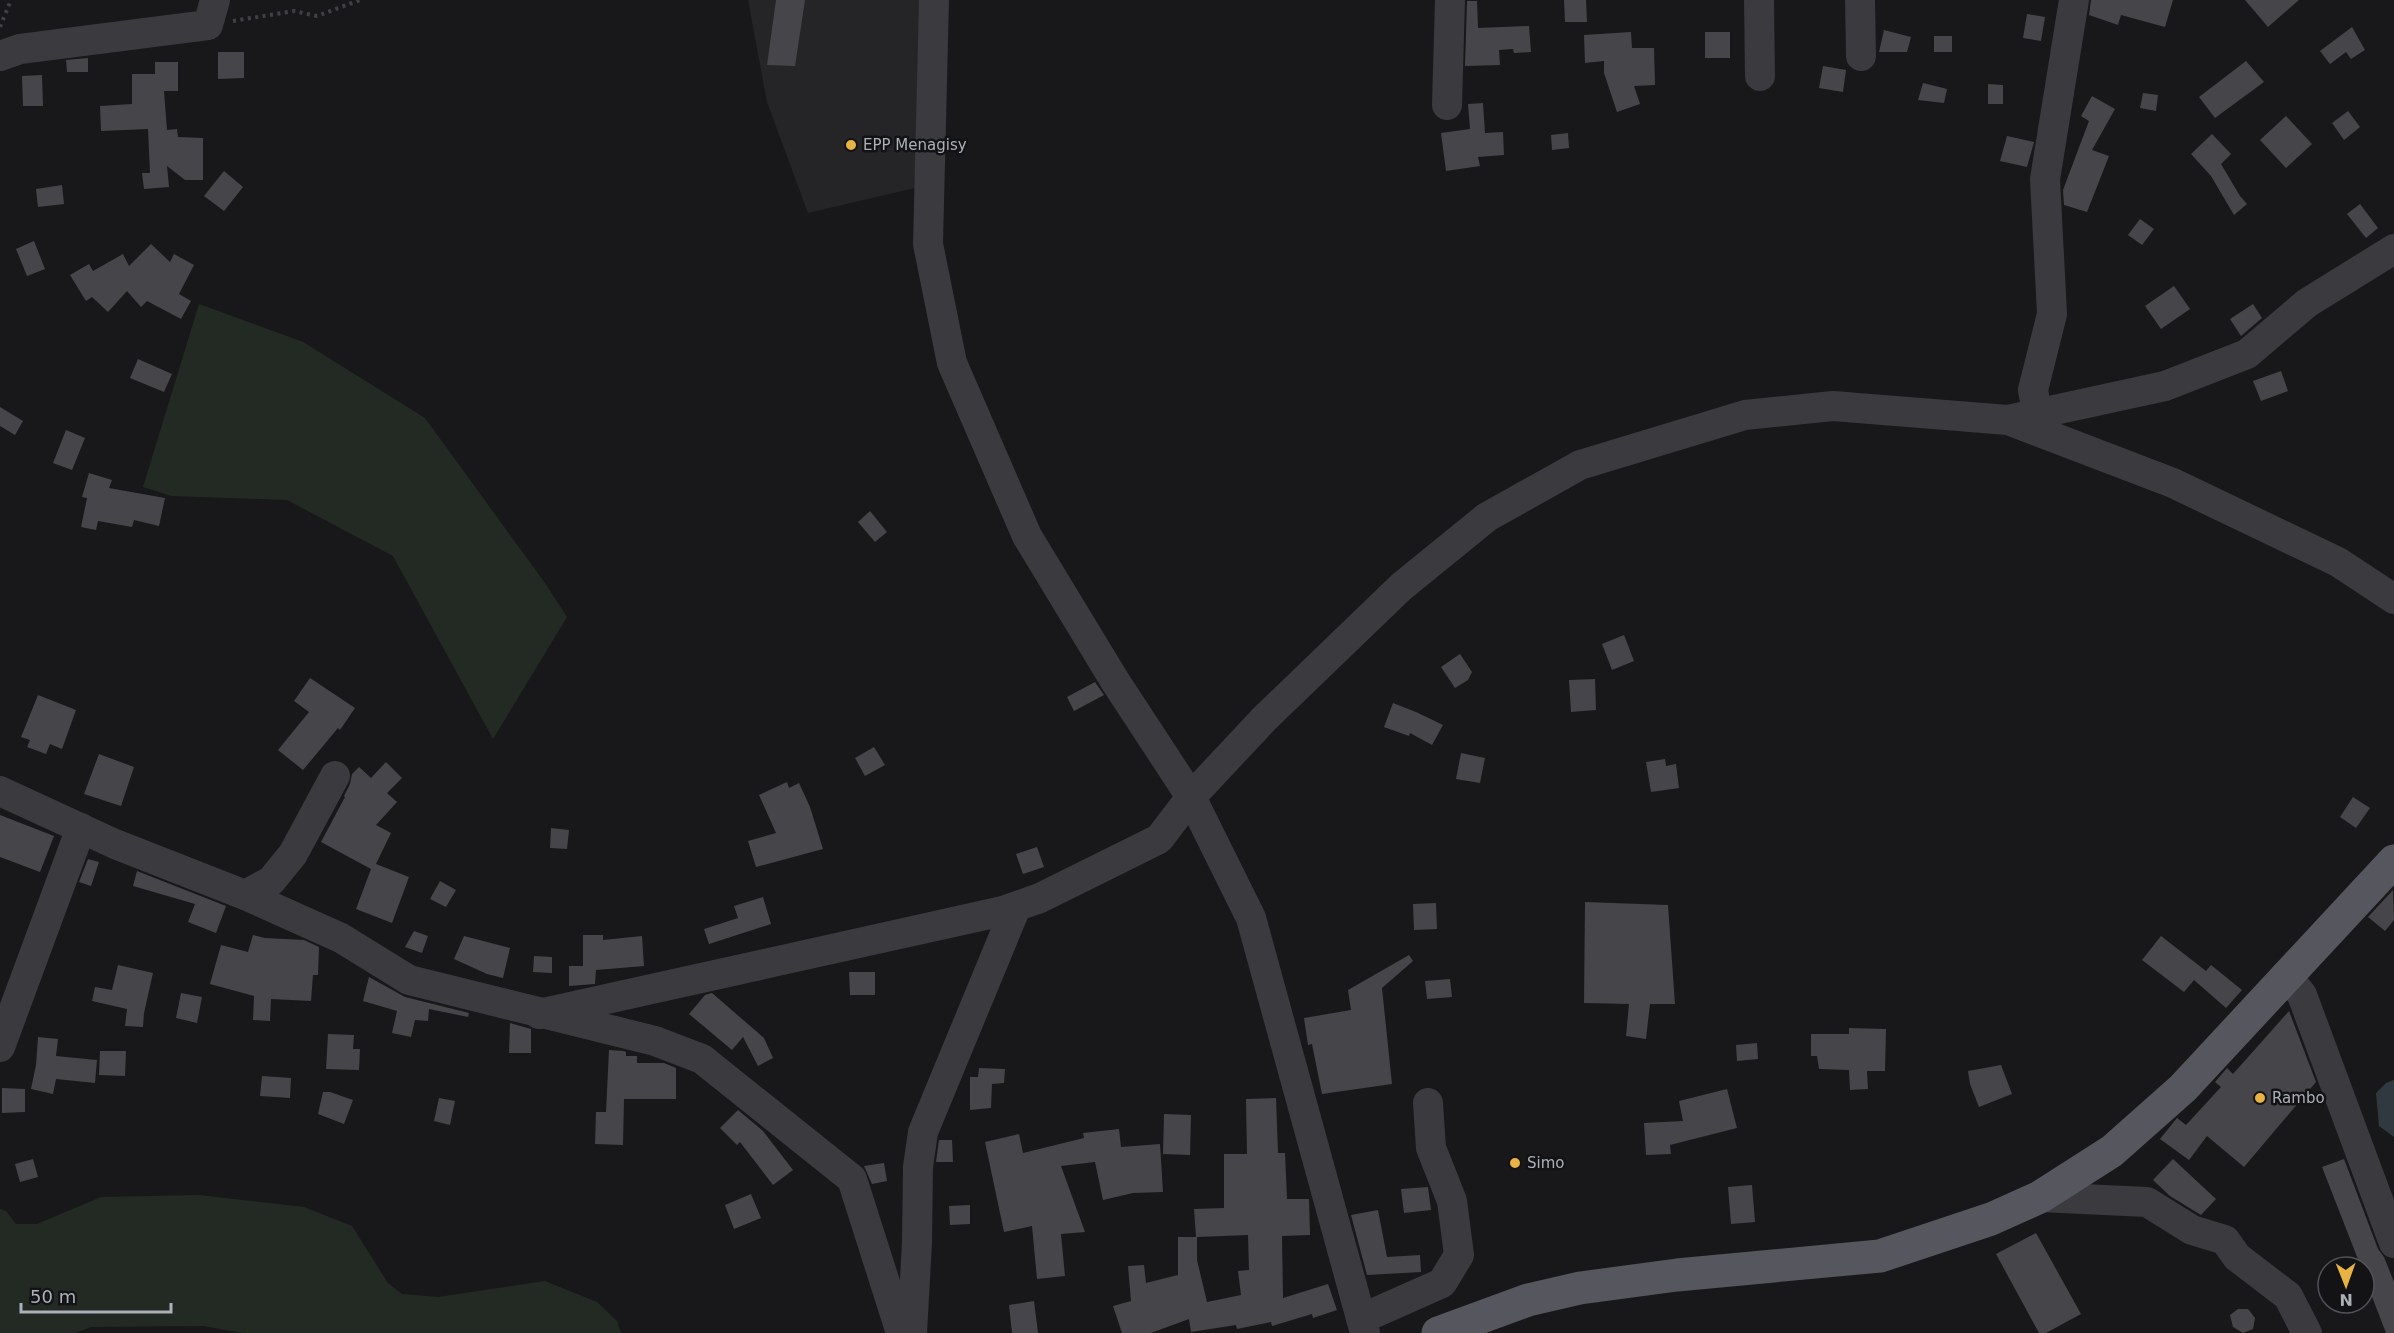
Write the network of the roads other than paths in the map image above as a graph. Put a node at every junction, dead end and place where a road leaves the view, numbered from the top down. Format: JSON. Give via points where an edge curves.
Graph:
{"nodes":[{"id":1,"x":934,"y":0,"type":"edge"},
{"id":2,"x":1450,"y":0,"type":"edge"},
{"id":3,"x":1759,"y":0,"type":"edge"},
{"id":4,"x":1860,"y":0,"type":"edge"},
{"id":5,"x":2074,"y":0,"type":"edge"},
{"id":6,"x":212,"y":12,"type":"edge"},
{"id":7,"x":0,"y":56,"type":"edge"},
{"id":8,"x":1861,"y":56,"type":"dead end"},
{"id":9,"x":1760,"y":76,"type":"dead end"},
{"id":10,"x":1447,"y":105,"type":"dead end"},
{"id":11,"x":2394,"y":249,"type":"edge"},
{"id":12,"x":2037,"y":412,"type":"junction"},
{"id":13,"x":2008,"y":420,"type":"junction"},
{"id":14,"x":2394,"y":599,"type":"edge"},
{"id":15,"x":335,"y":776,"type":"dead end"},
{"id":16,"x":0,"y":791,"type":"edge"},
{"id":17,"x":1191,"y":796,"type":"junction"},
{"id":18,"x":81,"y":828,"type":"junction"},
{"id":19,"x":2394,"y":861,"type":"edge"},
{"id":20,"x":245,"y":895,"type":"junction"},
{"id":21,"x":1016,"y":906,"type":"junction"},
{"id":22,"x":2288,"y":977,"type":"junction"},
{"id":23,"x":539,"y":1014,"type":"junction"},
{"id":24,"x":0,"y":1047,"type":"edge"},
{"id":25,"x":1428,"y":1103,"type":"dead end"},
{"id":26,"x":2040,"y":1197,"type":"junction"},
{"id":27,"x":2394,"y":1243,"type":"edge"},
{"id":28,"x":1363,"y":1326,"type":"edge"},
{"id":29,"x":901,"y":1333,"type":"edge"},
{"id":30,"x":912,"y":1333,"type":"edge"},
{"id":31,"x":1438,"y":1333,"type":"edge"},
{"id":32,"x":2307,"y":1333,"type":"edge"}],
"edges":[{"from":1,"to":17,"type":"street","via":[[928,244],[952,363],[1027,536]]},
{"from":2,"to":10,"type":"street"},
{"from":3,"to":9,"type":"street"},
{"from":4,"to":8,"type":"street"},
{"from":5,"to":12,"type":"street","via":[[2044,179],[2052,314],[2033,390]]},
{"from":6,"to":7,"type":"street"},
{"from":11,"to":12,"type":"street","via":[[2307,303],[2247,354],[2165,386]]},
{"from":12,"to":13,"type":"street"},
{"from":13,"to":14,"type":"street","via":[[2173,483],[2338,562]]},
{"from":13,"to":17,"type":"street","via":[[1833,406],[1756,414],[1580,465],[1487,517],[1401,587],[1263,718]]},
{"from":15,"to":20,"type":"street","via":[[293,854],[271,881]]},
{"from":16,"to":18,"type":"street"},
{"from":17,"to":21,"type":"street","via":[[1159,839]]},
{"from":17,"to":28,"type":"street","via":[[1251,918]]},
{"from":18,"to":20,"type":"street"},
{"from":18,"to":24,"type":"street"},
{"from":19,"to":22,"type":"main road"},
{"from":20,"to":23,"type":"street","via":[[341,938],[409,980]]},
{"from":21,"to":23,"type":"street"},
{"from":21,"to":30,"type":"street","via":[[923,1132],[918,1167]]},
{"from":22,"to":26,"type":"main road","via":[[2183,1088],[2112,1151]]},
{"from":22,"to":27,"type":"street","via":[[2302,995]]},
{"from":23,"to":29,"type":"street","via":[[655,1041],[702,1059],[852,1179]]},
{"from":25,"to":28,"type":"street","via":[[1431,1148],[1452,1201],[1459,1255],[1442,1283]]},
{"from":26,"to":31,"type":"main road","via":[[1991,1219],[1880,1257],[1666,1276],[1580,1288],[1528,1300]]},
{"from":26,"to":32,"type":"street","via":[[2147,1202],[2192,1230],[2225,1240],[2237,1257],[2288,1296]]}]}
